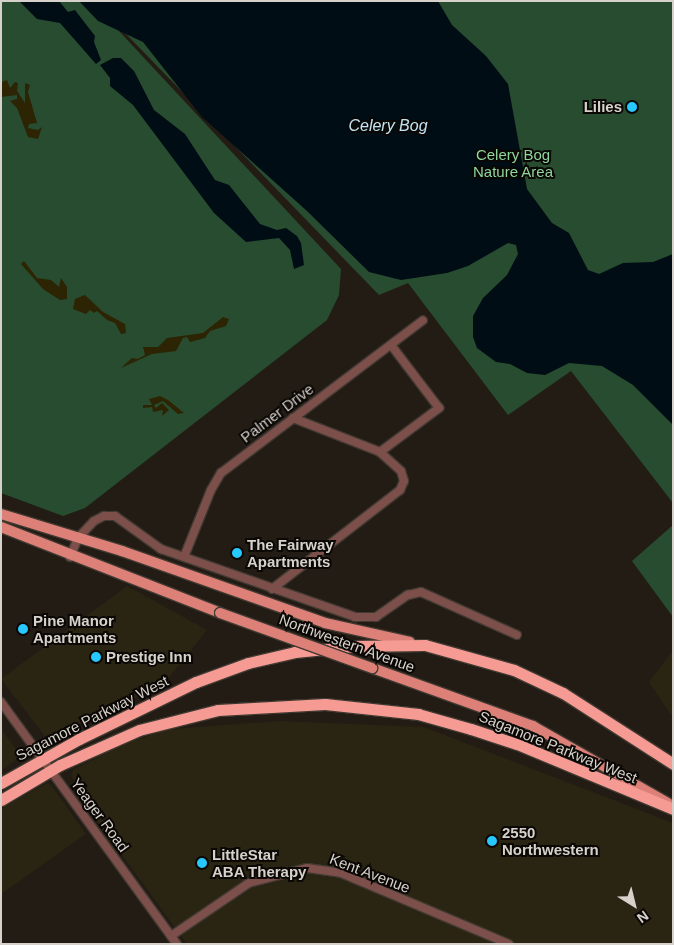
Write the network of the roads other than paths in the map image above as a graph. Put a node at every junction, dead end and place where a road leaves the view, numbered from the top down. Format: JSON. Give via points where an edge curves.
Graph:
{"nodes":[{"id":1,"x":423,"y":320,"type":"dead end"},
{"id":2,"x":391,"y":345,"type":"junction"},
{"id":3,"x":293,"y":418,"type":"junction"},
{"id":4,"x":380,"y":452,"type":"junction"},
{"id":5,"x":1,"y":514,"type":"edge"},
{"id":6,"x":1,"y":528,"type":"edge"},
{"id":7,"x":78,"y":538,"type":"junction"},
{"id":8,"x":70,"y":557,"type":"junction"},
{"id":9,"x":184,"y":557,"type":"junction"},
{"id":10,"x":272,"y":589,"type":"junction"},
{"id":11,"x":517,"y":635,"type":"dead end"},
{"id":12,"x":425,"y":645,"type":"junction"},
{"id":13,"x":1,"y":702,"type":"edge"},
{"id":14,"x":42,"y":758,"type":"junction"},
{"id":15,"x":673,"y":764,"type":"edge"},
{"id":16,"x":51,"y":770,"type":"junction"},
{"id":17,"x":1,"y":783,"type":"edge"},
{"id":18,"x":1,"y":800,"type":"edge"},
{"id":19,"x":673,"y":808,"type":"edge"},
{"id":20,"x":171,"y":936,"type":"junction"},
{"id":21,"x":177,"y":944,"type":"edge"},
{"id":22,"x":509,"y":944,"type":"edge"}],
"edges":[{"from":1,"to":2,"type":"street","name":"Palmer Drive"},
{"from":2,"to":3,"type":"street","name":"Palmer Drive"},
{"from":2,"to":4,"type":"street","via":[[439,408]]},
{"from":3,"to":4,"type":"street"},
{"from":3,"to":9,"type":"street","name":"Palmer Drive","via":[[221,473],[210,490]]},
{"from":4,"to":10,"type":"street","via":[[401,471],[404,481],[400,490]]},
{"from":5,"to":7,"type":"main road","name":"Northwestern Avenue"},
{"from":6,"to":8,"type":"main road","name":"Northwestern Avenue"},
{"from":7,"to":8,"type":"street"},
{"from":7,"to":9,"type":"street","via":[[99,518],[115,516],[156,546]]},
{"from":7,"to":12,"type":"main road","name":"Northwestern Avenue","via":[[325,623]]},
{"from":8,"to":19,"type":"main road","name":"Northwestern Avenue","bridge":true,"via":[[533,726]]},
{"from":9,"to":10,"type":"street"},
{"from":10,"to":11,"type":"street","via":[[365,618],[383,614],[408,595],[421,592]]},
{"from":12,"to":14,"type":"highway","name":"Sagamore Parkway West","via":[[334,647],[248,663],[160,698]]},
{"from":12,"to":15,"type":"highway","name":"Sagamore Parkway West","via":[[514,670],[563,693]]},
{"from":13,"to":14,"type":"street","name":"Yeager Road"},
{"from":14,"to":16,"type":"street","name":"Yeager Road"},
{"from":14,"to":17,"type":"highway","name":"Sagamore Parkway West"},
{"from":16,"to":18,"type":"highway","name":"Sagamore Parkway West"},
{"from":16,"to":19,"type":"highway","name":"Sagamore Parkway West","via":[[105,743],[186,717],[252,706],[326,704],[418,714],[472,729]]},
{"from":16,"to":20,"type":"street","name":"Yeager Road"},
{"from":20,"to":21,"type":"street","name":"Yeager Road"},
{"from":20,"to":22,"type":"street","name":"Kent Avenue","via":[[249,883],[306,868],[341,873]]}]}
